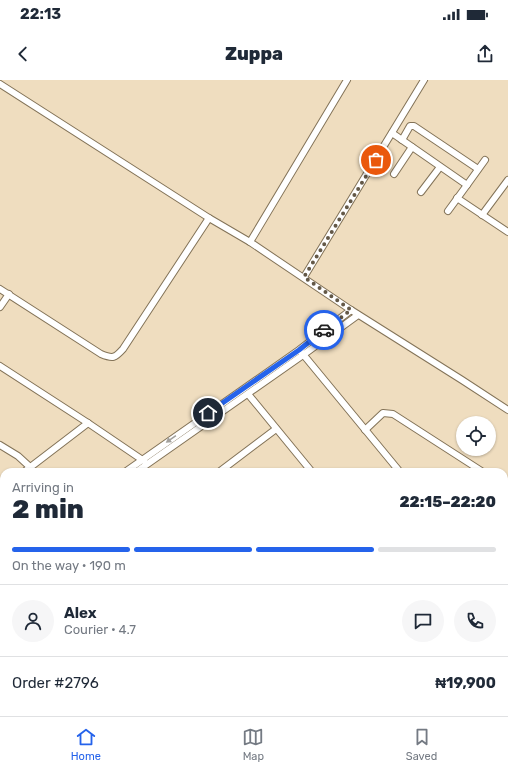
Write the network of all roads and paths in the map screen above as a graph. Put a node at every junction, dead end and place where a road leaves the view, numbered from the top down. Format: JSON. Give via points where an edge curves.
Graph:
{"nodes":[{"id":1,"x":347,"y":80,"type":"edge"},
{"id":2,"x":424,"y":80,"type":"edge"},
{"id":3,"x":0,"y":84,"type":"edge"},
{"id":4,"x":392,"y":134,"type":"junction"},
{"id":5,"x":402,"y":140,"type":"junction"},
{"id":6,"x":412,"y":147,"type":"junction"},
{"id":7,"x":485,"y":160,"type":"dead end"},
{"id":8,"x":440,"y":167,"type":"junction"},
{"id":9,"x":478,"y":170,"type":"junction"},
{"id":10,"x":394,"y":174,"type":"dead end"},
{"id":11,"x":508,"y":180,"type":"edge"},
{"id":12,"x":467,"y":185,"type":"junction"},
{"id":13,"x":422,"y":192,"type":"dead end"},
{"id":14,"x":457,"y":198,"type":"junction"},
{"id":15,"x":448,"y":211,"type":"dead end"},
{"id":16,"x":482,"y":215,"type":"junction"},
{"id":17,"x":209,"y":218,"type":"junction"},
{"id":18,"x":508,"y":232,"type":"edge"},
{"id":19,"x":250,"y":242,"type":"junction"},
{"id":20,"x":304,"y":277,"type":"junction"},
{"id":21,"x":0,"y":288,"type":"edge"},
{"id":22,"x":9,"y":294,"type":"junction"},
{"id":23,"x":0,"y":307,"type":"edge"},
{"id":24,"x":351,"y":310,"type":"junction"},
{"id":25,"x":358,"y":315,"type":"junction"},
{"id":26,"x":301,"y":352,"type":"junction"},
{"id":27,"x":0,"y":366,"type":"edge"},
{"id":28,"x":248,"y":394,"type":"junction"},
{"id":29,"x":508,"y":410,"type":"edge"},
{"id":30,"x":88,"y":423,"type":"junction"},
{"id":31,"x":276,"y":429,"type":"junction"},
{"id":32,"x":365,"y":430,"type":"junction"},
{"id":33,"x":0,"y":445,"type":"edge"},
{"id":34,"x":144,"y":462,"type":"junction"},
{"id":35,"x":30,"y":467,"type":"joint"},
{"id":36,"x":132,"y":468,"type":"edge"},
{"id":37,"x":139,"y":468,"type":"edge"},
{"id":38,"x":225,"y":468,"type":"edge"},
{"id":39,"x":309,"y":468,"type":"edge"},
{"id":40,"x":397,"y":468,"type":"edge"},
{"id":41,"x":477,"y":468,"type":"edge"}],
"edges":[{"from":1,"to":19,"type":"street"},
{"from":2,"to":4,"type":"street"},
{"from":3,"to":17,"type":"street"},
{"from":4,"to":5,"type":"street"},
{"from":4,"to":20,"type":"street"},
{"from":5,"to":6,"type":"street"},
{"from":5,"to":9,"type":"street","via":[[410,126],[414,126]]},
{"from":6,"to":8,"type":"street"},
{"from":6,"to":10,"type":"street"},
{"from":7,"to":9,"type":"street"},
{"from":8,"to":12,"type":"street"},
{"from":8,"to":13,"type":"street"},
{"from":9,"to":12,"type":"street"},
{"from":11,"to":16,"type":"street"},
{"from":12,"to":14,"type":"street"},
{"from":14,"to":15,"type":"street"},
{"from":14,"to":16,"type":"street"},
{"from":16,"to":18,"type":"street"},
{"from":17,"to":19,"type":"street"},
{"from":17,"to":22,"type":"street","via":[[123,349],[114,357],[109,358],[101,354]]},
{"from":19,"to":20,"type":"street"},
{"from":20,"to":24,"type":"street"},
{"from":21,"to":22,"type":"street"},
{"from":22,"to":23,"type":"street"},
{"from":24,"to":25,"type":"street"},
{"from":24,"to":26,"type":"street"},
{"from":25,"to":26,"type":"street"},
{"from":25,"to":29,"type":"street"},
{"from":26,"to":28,"type":"street"},
{"from":26,"to":32,"type":"street"},
{"from":26,"to":34,"type":"street","one_way":true},
{"from":27,"to":30,"type":"street"},
{"from":28,"to":31,"type":"street"},
{"from":28,"to":34,"type":"street"},
{"from":30,"to":34,"type":"street"},
{"from":30,"to":35,"type":"street"},
{"from":31,"to":38,"type":"street"},
{"from":31,"to":39,"type":"street"},
{"from":32,"to":40,"type":"street"},
{"from":32,"to":41,"type":"street","via":[[383,413],[393,414]]},
{"from":33,"to":35,"type":"street"},
{"from":34,"to":36,"type":"street"},
{"from":34,"to":37,"type":"street"}]}
